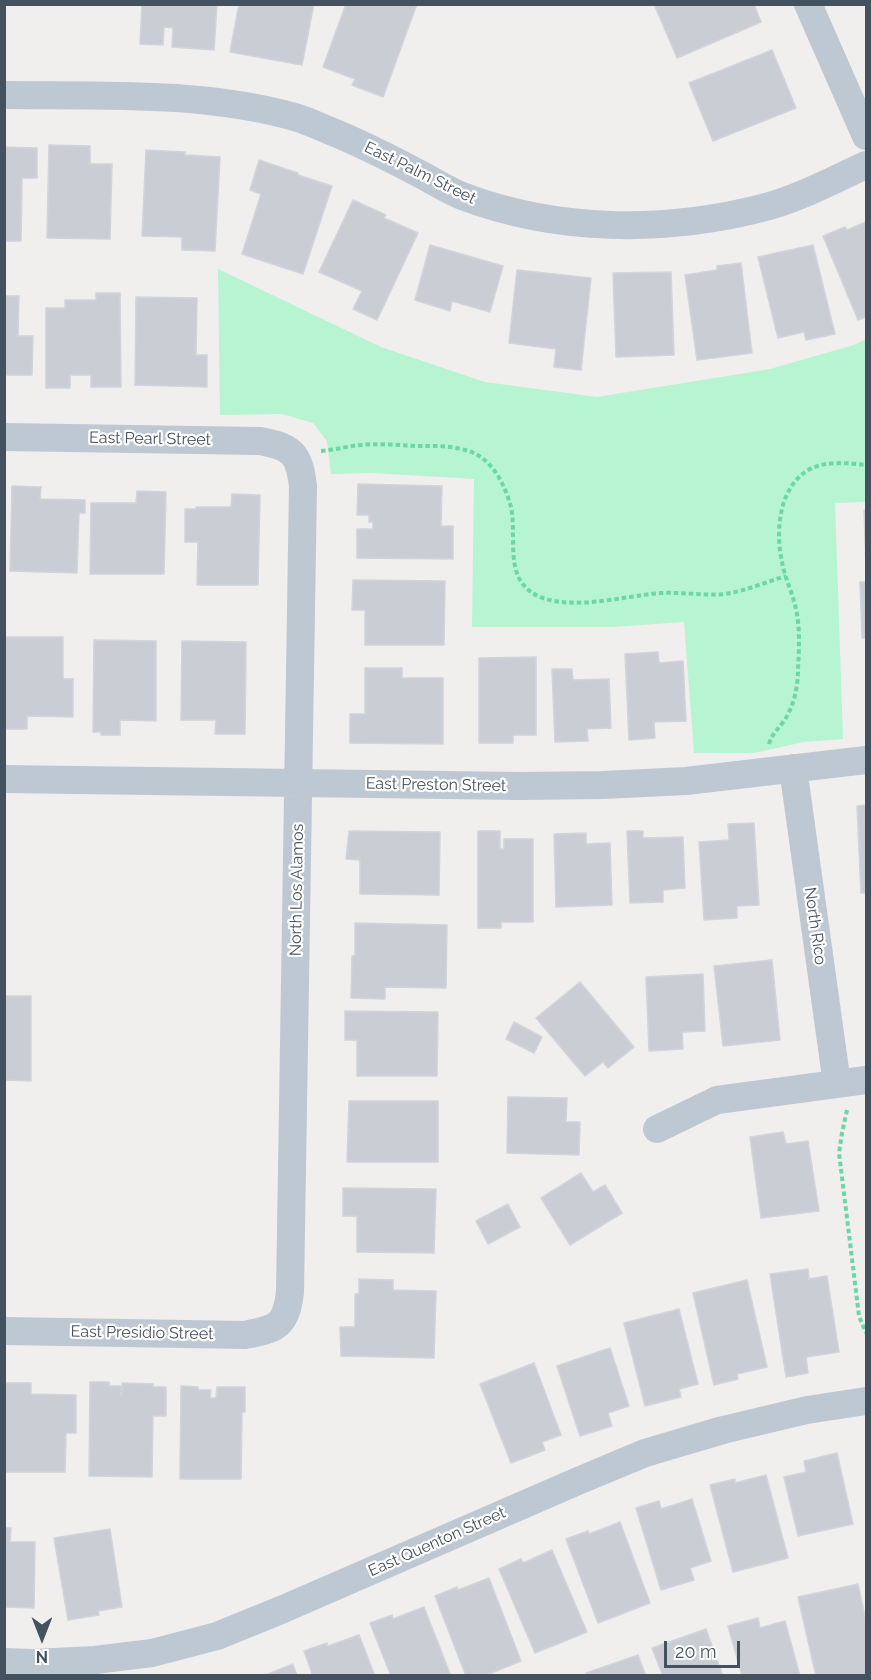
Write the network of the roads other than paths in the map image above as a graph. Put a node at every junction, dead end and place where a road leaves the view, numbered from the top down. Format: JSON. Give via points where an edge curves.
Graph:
{"nodes":[{"id":1,"x":808,"y":4,"type":"edge"},
{"id":2,"x":4,"y":94,"type":"edge"},
{"id":3,"x":867,"y":136,"type":"edge"},
{"id":4,"x":867,"y":165,"type":"edge"},
{"id":5,"x":4,"y":437,"type":"edge"},
{"id":6,"x":293,"y":454,"type":"joint"},
{"id":7,"x":867,"y":760,"type":"edge"},
{"id":8,"x":781,"y":770,"type":"junction"},
{"id":9,"x":4,"y":779,"type":"edge"},
{"id":10,"x":299,"y":783,"type":"junction"},
{"id":11,"x":850,"y":1082,"type":"edge"},
{"id":12,"x":657,"y":1130,"type":"dead end"},
{"id":13,"x":279,"y":1325,"type":"joint"},
{"id":14,"x":4,"y":1331,"type":"edge"},
{"id":15,"x":867,"y":1401,"type":"edge"},
{"id":16,"x":4,"y":1662,"type":"edge"}],
"edges":[{"from":1,"to":3,"type":"street"},
{"from":2,"to":4,"type":"street","name":"East Palm Street","via":[[181,98],[244,105],[300,118],[461,195],[519,214],[574,223],[664,224],[714,218],[763,208]]},
{"from":5,"to":6,"type":"street","name":"East Pearl Street","via":[[260,441],[279,445]]},
{"from":6,"to":10,"type":"street","name":"North Los Alamos","via":[[301,469],[303,486]]},
{"from":7,"to":8,"type":"street","name":"East Preston Street"},
{"from":8,"to":10,"type":"street","name":"East Preston Street","via":[[603,785]]},
{"from":8,"to":11,"type":"street","name":"North Rico"},
{"from":9,"to":10,"type":"street","name":"East Preston Street"},
{"from":10,"to":13,"type":"street","name":"North Los Alamos","via":[[291,1292],[288,1311]]},
{"from":11,"to":12,"type":"street","via":[[717,1100]]},
{"from":13,"to":14,"type":"street","name":"East Presidio Street","via":[[245,1335]]},
{"from":15,"to":16,"type":"street","name":"East Quenton Street","via":[[733,1427],[645,1453],[217,1636],[152,1653],[95,1660]]}]}
